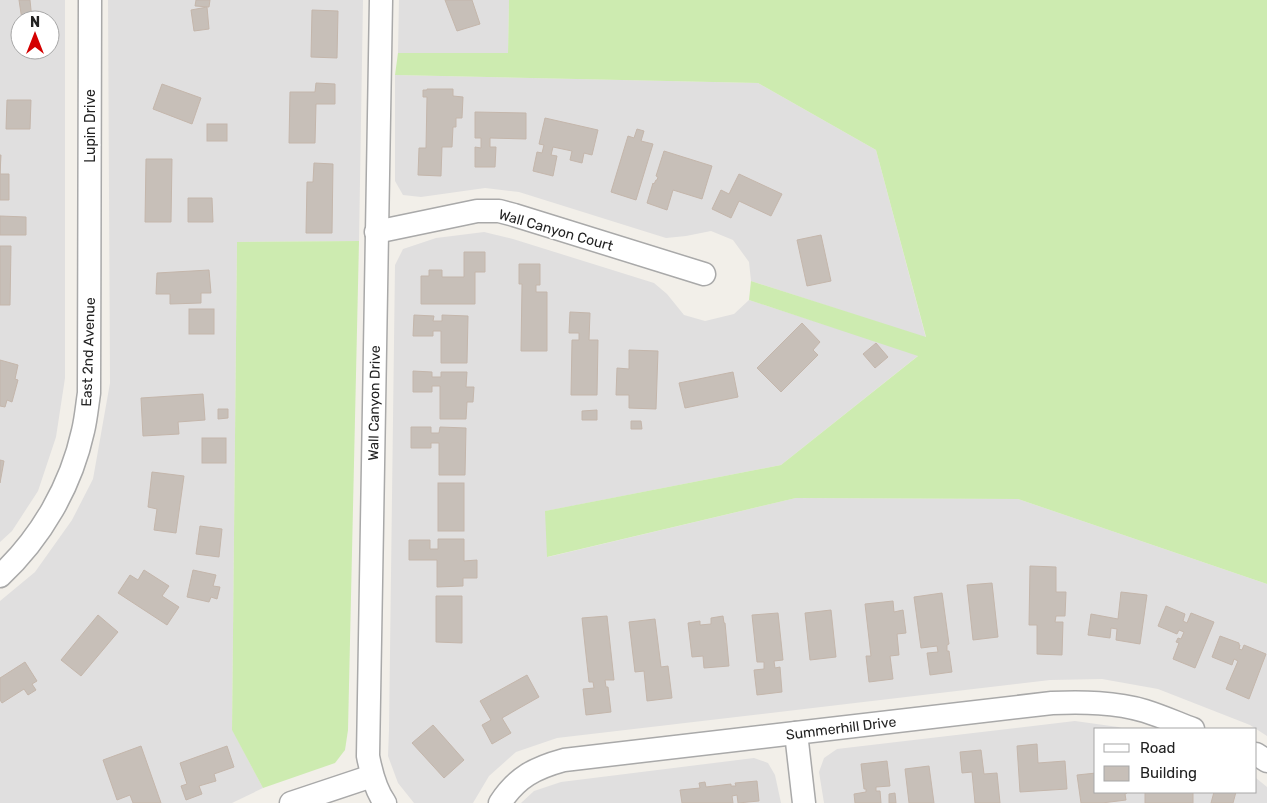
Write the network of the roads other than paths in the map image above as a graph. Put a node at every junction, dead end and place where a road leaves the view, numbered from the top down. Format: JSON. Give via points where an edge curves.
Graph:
{"nodes":[{"id":1,"x":90,"y":0,"type":"edge"},
{"id":2,"x":381,"y":0,"type":"edge"},
{"id":3,"x":376,"y":232,"type":"junction"},
{"id":4,"x":90,"y":252,"type":"joint"},
{"id":5,"x":704,"y":274,"type":"dead end"},
{"id":6,"x":0,"y":576,"type":"edge"},
{"id":7,"x":1190,"y":728,"type":"edge"},
{"id":8,"x":796,"y":733,"type":"junction"},
{"id":9,"x":372,"y":776,"type":"junction"},
{"id":10,"x":290,"y":803,"type":"edge"},
{"id":11,"x":386,"y":803,"type":"edge"},
{"id":12,"x":500,"y":803,"type":"edge"},
{"id":13,"x":804,"y":803,"type":"edge"}],
"edges":[{"from":1,"to":4,"type":"street","name":"Lupin Drive"},
{"from":2,"to":3,"type":"street","name":"Wall Canyon Drive"},
{"from":3,"to":5,"type":"street","name":"Wall Canyon Court","via":[[477,211],[499,211]]},
{"from":3,"to":9,"type":"street","name":"Wall Canyon Drive","via":[[368,756]]},
{"from":4,"to":6,"type":"street","name":"East 2nd Avenue","via":[[89,393],[83,431],[71,471],[55,507],[34,539]]},
{"from":7,"to":8,"type":"street","name":"Summerhill Drive","via":[[1145,711],[1080,702]]},
{"from":8,"to":12,"type":"street","name":"Summerhill Drive","via":[[564,760],[543,766],[524,777]]},
{"from":8,"to":13,"type":"street"},
{"from":9,"to":10,"type":"street"},
{"from":9,"to":11,"type":"street","name":"Wall Canyon Drive"}]}
